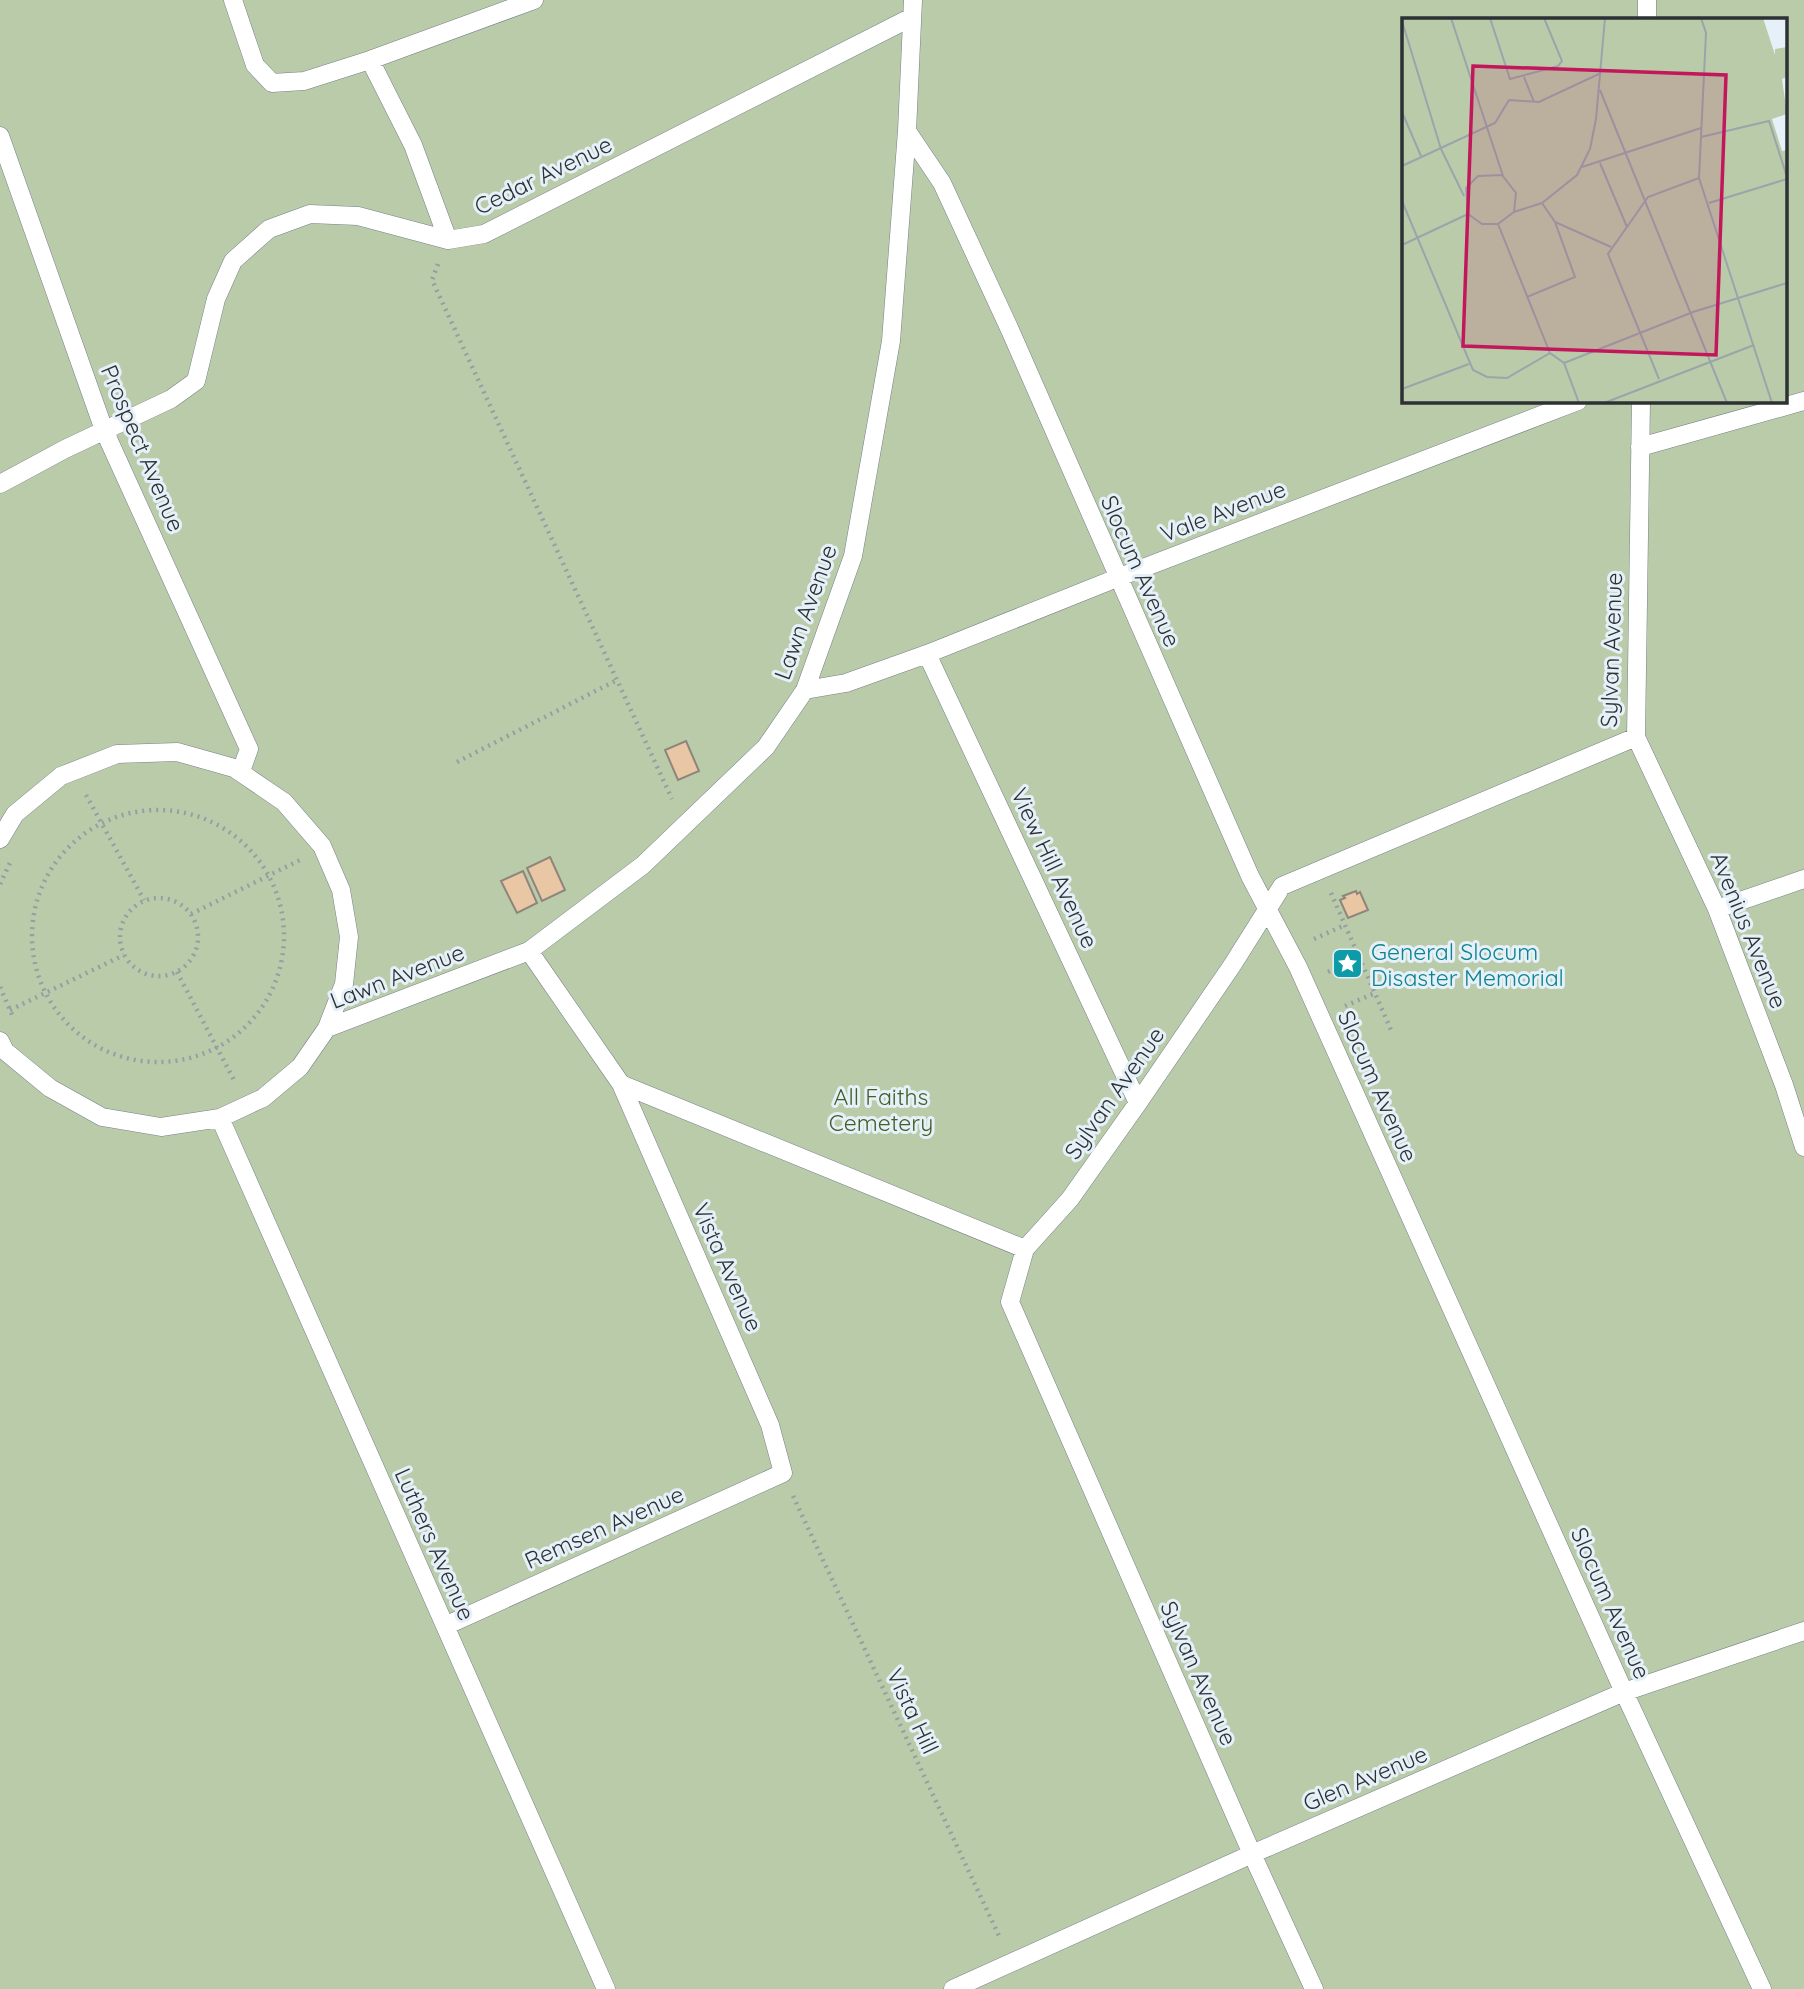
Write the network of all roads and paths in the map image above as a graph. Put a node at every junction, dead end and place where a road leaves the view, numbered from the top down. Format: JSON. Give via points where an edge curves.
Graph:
{"nodes":[{"id":1,"x":233,"y":0,"type":"edge"},
{"id":2,"x":534,"y":0,"type":"edge"},
{"id":3,"x":1647,"y":0,"type":"edge"},
{"id":4,"x":912,"y":8,"type":"edge"},
{"id":5,"x":1647,"y":18,"type":"edge"},
{"id":6,"x":370,"y":60,"type":"junction"},
{"id":7,"x":907,"y":131,"type":"junction"},
{"id":8,"x":0,"y":136,"type":"edge"},
{"id":9,"x":448,"y":240,"type":"junction"},
{"id":10,"x":1804,"y":401,"type":"edge"},
{"id":11,"x":1575,"y":402,"type":"edge"},
{"id":12,"x":1641,"y":402,"type":"edge"},
{"id":13,"x":104,"y":430,"type":"junction"},
{"id":14,"x":1640,"y":447,"type":"junction"},
{"id":15,"x":0,"y":484,"type":"edge"},
{"id":16,"x":1117,"y":578,"type":"junction"},
{"id":17,"x":927,"y":654,"type":"junction"},
{"id":18,"x":617,"y":680,"type":"junction"},
{"id":19,"x":805,"y":690,"type":"junction"},
{"id":20,"x":1636,"y":737,"type":"junction"},
{"id":21,"x":457,"y":762,"type":"dead end"},
{"id":22,"x":241,"y":771,"type":"junction"},
{"id":23,"x":83,"y":788,"type":"dead end"},
{"id":24,"x":101,"y":822,"type":"junction"},
{"id":25,"x":684,"y":826,"type":"junction"},
{"id":26,"x":0,"y":839,"type":"edge"},
{"id":27,"x":14,"y":855,"type":"dead end"},
{"id":28,"x":308,"y":856,"type":"dead end"},
{"id":29,"x":269,"y":876,"type":"junction"},
{"id":30,"x":1804,"y":878,"type":"edge"},
{"id":31,"x":0,"y":884,"type":"edge"},
{"id":32,"x":1328,"y":886,"type":"dead end"},
{"id":33,"x":144,"y":900,"type":"junction"},
{"id":34,"x":1267,"y":909,"type":"junction"},
{"id":35,"x":1717,"y":909,"type":"junction"},
{"id":36,"x":191,"y":914,"type":"junction"},
{"id":37,"x":1345,"y":925,"type":"junction"},
{"id":38,"x":1308,"y":941,"type":"dead end"},
{"id":39,"x":529,"y":951,"type":"junction"},
{"id":40,"x":124,"y":955,"type":"junction"},
{"id":41,"x":177,"y":972,"type":"junction"},
{"id":42,"x":0,"y":987,"type":"edge"},
{"id":43,"x":45,"y":993,"type":"junction"},
{"id":44,"x":1375,"y":993,"type":"junction"},
{"id":45,"x":1338,"y":1009,"type":"dead end"},
{"id":46,"x":10,"y":1010,"type":"junction"},
{"id":47,"x":15,"y":1023,"type":"dead end"},
{"id":48,"x":327,"y":1028,"type":"junction"},
{"id":49,"x":1391,"y":1030,"type":"dead end"},
{"id":50,"x":217,"y":1047,"type":"junction"},
{"id":51,"x":2,"y":1048,"type":"edge"},
{"id":52,"x":621,"y":1084,"type":"junction"},
{"id":53,"x":233,"y":1089,"type":"dead end"},
{"id":54,"x":1138,"y":1103,"type":"junction"},
{"id":55,"x":220,"y":1118,"type":"junction"},
{"id":56,"x":1804,"y":1147,"type":"edge"},
{"id":57,"x":1026,"y":1249,"type":"junction"},
{"id":58,"x":783,"y":1473,"type":"junction"},
{"id":59,"x":445,"y":1626,"type":"junction"},
{"id":60,"x":1804,"y":1631,"type":"edge"},
{"id":61,"x":1624,"y":1692,"type":"junction"},
{"id":62,"x":1252,"y":1854,"type":"junction"},
{"id":63,"x":1012,"y":1964,"type":"junction"},
{"id":64,"x":606,"y":1989,"type":"edge"},
{"id":65,"x":953,"y":1989,"type":"edge"},
{"id":66,"x":1314,"y":1989,"type":"edge"},
{"id":67,"x":1762,"y":1989,"type":"edge"}],
"edges":[{"from":1,"to":6,"type":"lane","via":[[255,65],[272,83],[304,81]]},
{"from":2,"to":6,"type":"lane"},
{"from":3,"to":5,"type":"lane"},
{"from":4,"to":7,"type":"lane","name":"Lawn Avenue"},
{"from":4,"to":9,"type":"lane","name":"Cedar Avenue","via":[[484,234]]},
{"from":6,"to":9,"type":"lane","via":[[413,145]]},
{"from":7,"to":16,"type":"lane","name":"Slocum Avenue","via":[[942,183]]},
{"from":7,"to":19,"type":"lane","name":"Lawn Avenue","via":[[891,341],[853,556]]},
{"from":8,"to":13,"type":"lane","name":"Prospect Avenue"},
{"from":9,"to":13,"type":"lane","name":"Cedar Avenue","via":[[358,216],[310,214],[269,229],[233,261],[216,299],[196,381],[172,399]]},
{"from":9,"to":18,"type":"path","via":[[432,280]]},
{"from":10,"to":14,"type":"lane"},
{"from":11,"to":16,"type":"lane","name":"Vale Avenue"},
{"from":12,"to":14,"type":"lane","name":"Sylvan Avenue"},
{"from":13,"to":15,"type":"lane","name":"Cedar Avenue"},
{"from":13,"to":22,"type":"lane","name":"Prospect Avenue","via":[[249,748]]},
{"from":14,"to":20,"type":"lane","name":"Sylvan Avenue"},
{"from":16,"to":17,"type":"lane","name":"Vale Avenue"},
{"from":16,"to":34,"type":"lane","name":"Slocum Avenue"},
{"from":17,"to":19,"type":"lane","name":"Vale Avenue","via":[[846,683]]},
{"from":17,"to":54,"type":"lane","name":"View Hill Avenue"},
{"from":18,"to":21,"type":"path"},
{"from":18,"to":25,"type":"path"},
{"from":19,"to":25,"type":"lane","name":"Lawn Avenue","via":[[766,747]]},
{"from":20,"to":34,"type":"lane","name":"Sylvan Avenue","via":[[1282,886]]},
{"from":20,"to":35,"type":"lane","name":"Avenius Avenue"},
{"from":22,"to":26,"type":"lane","via":[[177,752],[117,754],[61,776],[15,814]]},
{"from":22,"to":48,"type":"lane","via":[[284,802],[307,828],[322,846],[341,890],[348,949],[344,984]]},
{"from":23,"to":24,"type":"path"},
{"from":24,"to":29,"type":"path","via":[[139,811],[177,811],[214,823],[246,845]]},
{"from":24,"to":33,"type":"path"},
{"from":24,"to":43,"type":"path","via":[[66,849],[37,896],[33,951]]},
{"from":25,"to":39,"type":"lane","name":"Lawn Avenue","via":[[643,865]]},
{"from":27,"to":31,"type":"path"},
{"from":28,"to":29,"type":"path"},
{"from":29,"to":36,"type":"path"},
{"from":29,"to":50,"type":"path","via":[[281,906],[284,940],[279,972],[265,1003],[244,1028]]},
{"from":30,"to":35,"type":"lane"},
{"from":32,"to":37,"type":"path"},
{"from":33,"to":36,"type":"path","via":[[165,898]]},
{"from":33,"to":40,"type":"path","via":[[134,905],[122,923]]},
{"from":34,"to":54,"type":"lane","name":"Sylvan Avenue"},
{"from":34,"to":61,"type":"lane","name":"Slocum Avenue","via":[[1298,967]]},
{"from":35,"to":56,"type":"lane","name":"Avenius Avenue"},
{"from":36,"to":41,"type":"path","via":[[197,946]]},
{"from":37,"to":38,"type":"path"},
{"from":37,"to":44,"type":"path"},
{"from":39,"to":48,"type":"lane","name":"Lawn Avenue"},
{"from":39,"to":52,"type":"lane","name":"Vista Avenue"},
{"from":40,"to":41,"type":"path","via":[[147,974]]},
{"from":40,"to":43,"type":"path"},
{"from":41,"to":50,"type":"path"},
{"from":42,"to":46,"type":"path"},
{"from":43,"to":46,"type":"path"},
{"from":43,"to":50,"type":"path","via":[[82,1037],[106,1051],[162,1062],[190,1058]]},
{"from":44,"to":45,"type":"path"},
{"from":44,"to":49,"type":"path"},
{"from":46,"to":47,"type":"path"},
{"from":48,"to":55,"type":"lane","via":[[300,1067],[264,1098]]},
{"from":50,"to":53,"type":"path","via":[[238,1086]]},
{"from":51,"to":55,"type":"lane","via":[[50,1088],[102,1117],[161,1127]]},
{"from":52,"to":57,"type":"lane"},
{"from":52,"to":58,"type":"lane","name":"Vista Avenue","via":[[770,1425]]},
{"from":54,"to":57,"type":"lane","name":"Sylvan Avenue","via":[[1070,1199]]},
{"from":55,"to":59,"type":"lane","name":"Luthers Avenue"},
{"from":57,"to":62,"type":"lane","name":"Sylvan Avenue","via":[[1010,1302]]},
{"from":58,"to":59,"type":"lane","name":"Remsen Avenue"},
{"from":58,"to":63,"type":"path","name":"Vista Hill"},
{"from":59,"to":64,"type":"lane","name":"Luthers Avenue"},
{"from":60,"to":61,"type":"lane","name":"Glen Avenue"},
{"from":61,"to":62,"type":"lane","name":"Glen Avenue"},
{"from":61,"to":67,"type":"lane","name":"Slocum Avenue"},
{"from":62,"to":63,"type":"lane","name":"Glen Avenue"},
{"from":62,"to":66,"type":"lane","name":"Sylvan Avenue"},
{"from":63,"to":65,"type":"lane","name":"Glen Avenue"}]}
